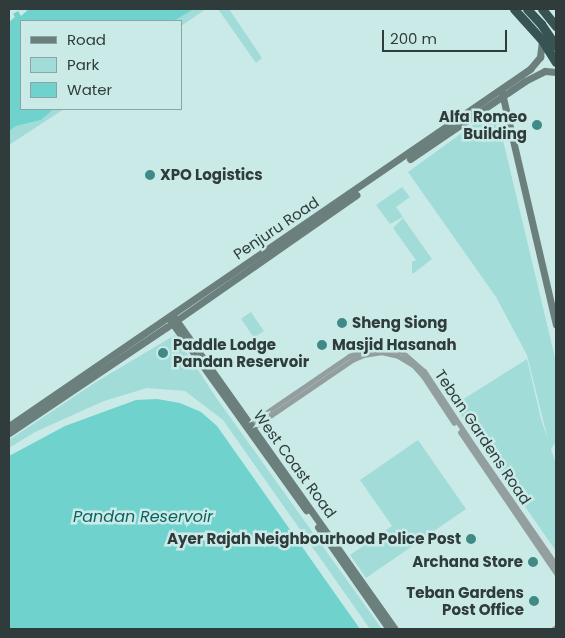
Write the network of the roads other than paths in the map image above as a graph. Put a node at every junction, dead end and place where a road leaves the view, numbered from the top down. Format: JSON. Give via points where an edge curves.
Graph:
{"nodes":[{"id":1,"x":514,"y":9,"type":"edge"},
{"id":2,"x":527,"y":9,"type":"edge"},
{"id":3,"x":542,"y":9,"type":"edge"},
{"id":4,"x":556,"y":26,"type":"edge"},
{"id":5,"x":542,"y":40,"type":"junction"},
{"id":6,"x":556,"y":46,"type":"edge"},
{"id":7,"x":556,"y":62,"type":"edge"},
{"id":8,"x":556,"y":72,"type":"edge"},
{"id":9,"x":514,"y":89,"type":"junction"},
{"id":10,"x":502,"y":93,"type":"junction"},
{"id":11,"x":492,"y":103,"type":"junction"},
{"id":12,"x":507,"y":108,"type":"junction"},
{"id":13,"x":350,"y":196,"type":"junction"},
{"id":14,"x":554,"y":308,"type":"edge"},
{"id":15,"x":172,"y":319,"type":"junction"},
{"id":16,"x":556,"y":325,"type":"edge"},
{"id":17,"x":9,"y":426,"type":"edge"},
{"id":18,"x":249,"y":427,"type":"junction"},
{"id":19,"x":9,"y":433,"type":"edge"},
{"id":20,"x":473,"y":449,"type":"junction"},
{"id":21,"x":556,"y":565,"type":"edge"},
{"id":22,"x":556,"y":573,"type":"edge"},
{"id":23,"x":556,"y":626,"type":"edge"},
{"id":24,"x":389,"y":629,"type":"edge"},
{"id":25,"x":395,"y":629,"type":"edge"},
{"id":26,"x":553,"y":629,"type":"edge"}],
"edges":[{"from":1,"to":5,"type":"highway"},
{"from":2,"to":6,"type":"highway"},
{"from":3,"to":4,"type":"highway"},
{"from":5,"to":7,"type":"highway"},
{"from":5,"to":10,"type":"main road","name":"Penjuru Road","via":[[540,57]]},
{"from":8,"to":9,"type":"main road","name":"Penjuru Road","via":[[545,71]]},
{"from":9,"to":10,"type":"main road","name":"Penjuru Road"},
{"from":9,"to":12,"type":"main road"},
{"from":10,"to":11,"type":"main road","name":"Penjuru Road"},
{"from":10,"to":12,"type":"main road"},
{"from":10,"to":13,"type":"main road","name":"Penjuru Road"},
{"from":11,"to":12,"type":"main road"},
{"from":11,"to":13,"type":"main road","name":"Penjuru Road"},
{"from":12,"to":14,"type":"main road"},
{"from":13,"to":15,"type":"main road","name":"Penjuru Road"},
{"from":14,"to":16,"type":"main road"},
{"from":15,"to":17,"type":"main road","name":"Penjuru Road"},
{"from":15,"to":18,"type":"main road","name":"West Coast Road"},
{"from":15,"to":19,"type":"main road","name":"Penjuru Road"},
{"from":18,"to":20,"type":"street","name":"Teban Gardens Road","via":[[348,356],[380,347],[402,352],[424,371]]},
{"from":18,"to":24,"type":"main road","name":"West Coast Road"},
{"from":18,"to":25,"type":"main road","name":"West Coast Road"},
{"from":20,"to":21,"type":"street","name":"Teban Gardens Road"},
{"from":20,"to":22,"type":"street","name":"Teban Gardens Road"},
{"from":23,"to":26,"type":"street"}]}
